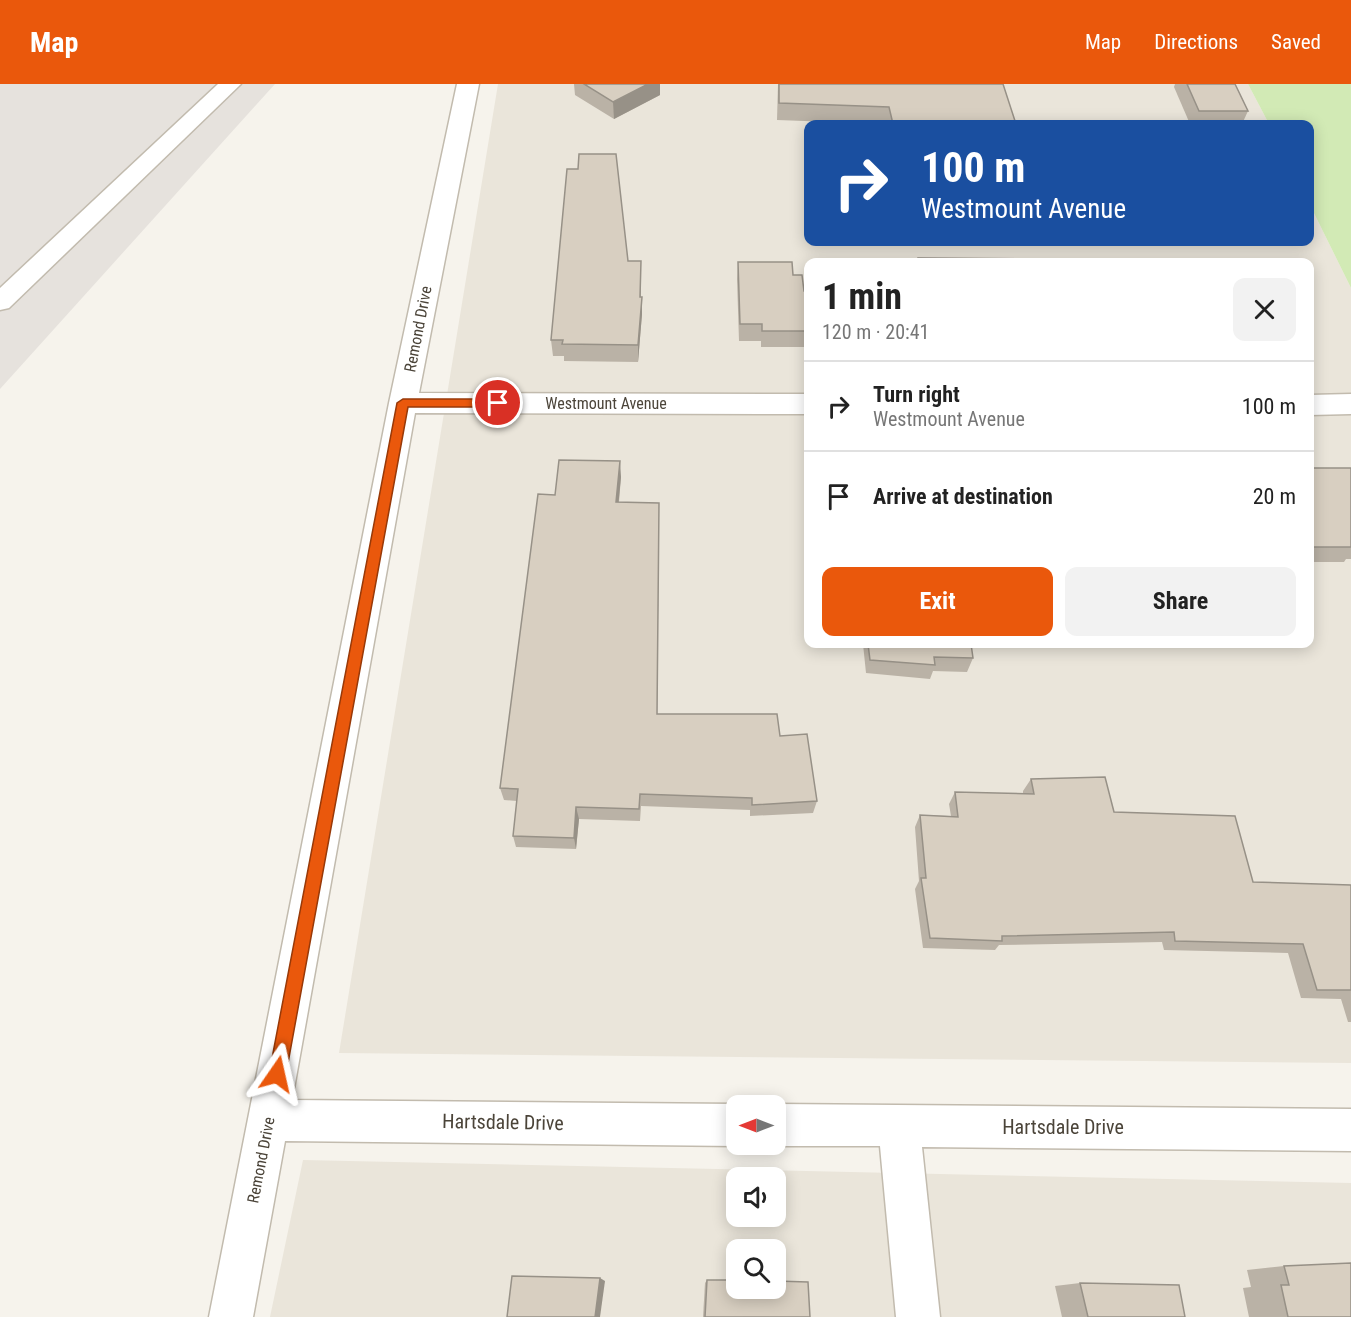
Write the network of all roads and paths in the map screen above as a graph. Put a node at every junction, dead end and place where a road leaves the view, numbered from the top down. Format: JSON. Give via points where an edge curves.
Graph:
{"nodes":[{"id":1,"x":230,"y":84,"type":"edge"},
{"id":2,"x":468,"y":84,"type":"edge"},
{"id":3,"x":0,"y":302,"type":"edge"},
{"id":4,"x":403,"y":403,"type":"junction"},
{"id":5,"x":804,"y":404,"type":"edge"},
{"id":6,"x":1351,"y":404,"type":"edge"},
{"id":7,"x":1314,"y":405,"type":"edge"},
{"id":8,"x":269,"y":1120,"type":"junction"},
{"id":9,"x":726,"y":1125,"type":"edge"},
{"id":10,"x":786,"y":1125,"type":"edge"},
{"id":11,"x":899,"y":1126,"type":"junction"},
{"id":12,"x":1351,"y":1130,"type":"edge"},
{"id":13,"x":231,"y":1317,"type":"edge"},
{"id":14,"x":918,"y":1317,"type":"edge"}],
"edges":[{"from":1,"to":3,"type":"street"},
{"from":2,"to":4,"type":"street","name":"Remond Drive"},
{"from":4,"to":5,"type":"street","name":"Westmount Avenue"},
{"from":4,"to":8,"type":"street","name":"Remond Drive"},
{"from":6,"to":7,"type":"street"},
{"from":8,"to":9,"type":"street","name":"Hartsdale Drive"},
{"from":8,"to":13,"type":"street","name":"Remond Drive"},
{"from":10,"to":11,"type":"street","name":"Hartsdale Drive"},
{"from":11,"to":12,"type":"street","name":"Hartsdale Drive"},
{"from":11,"to":14,"type":"street"}]}
